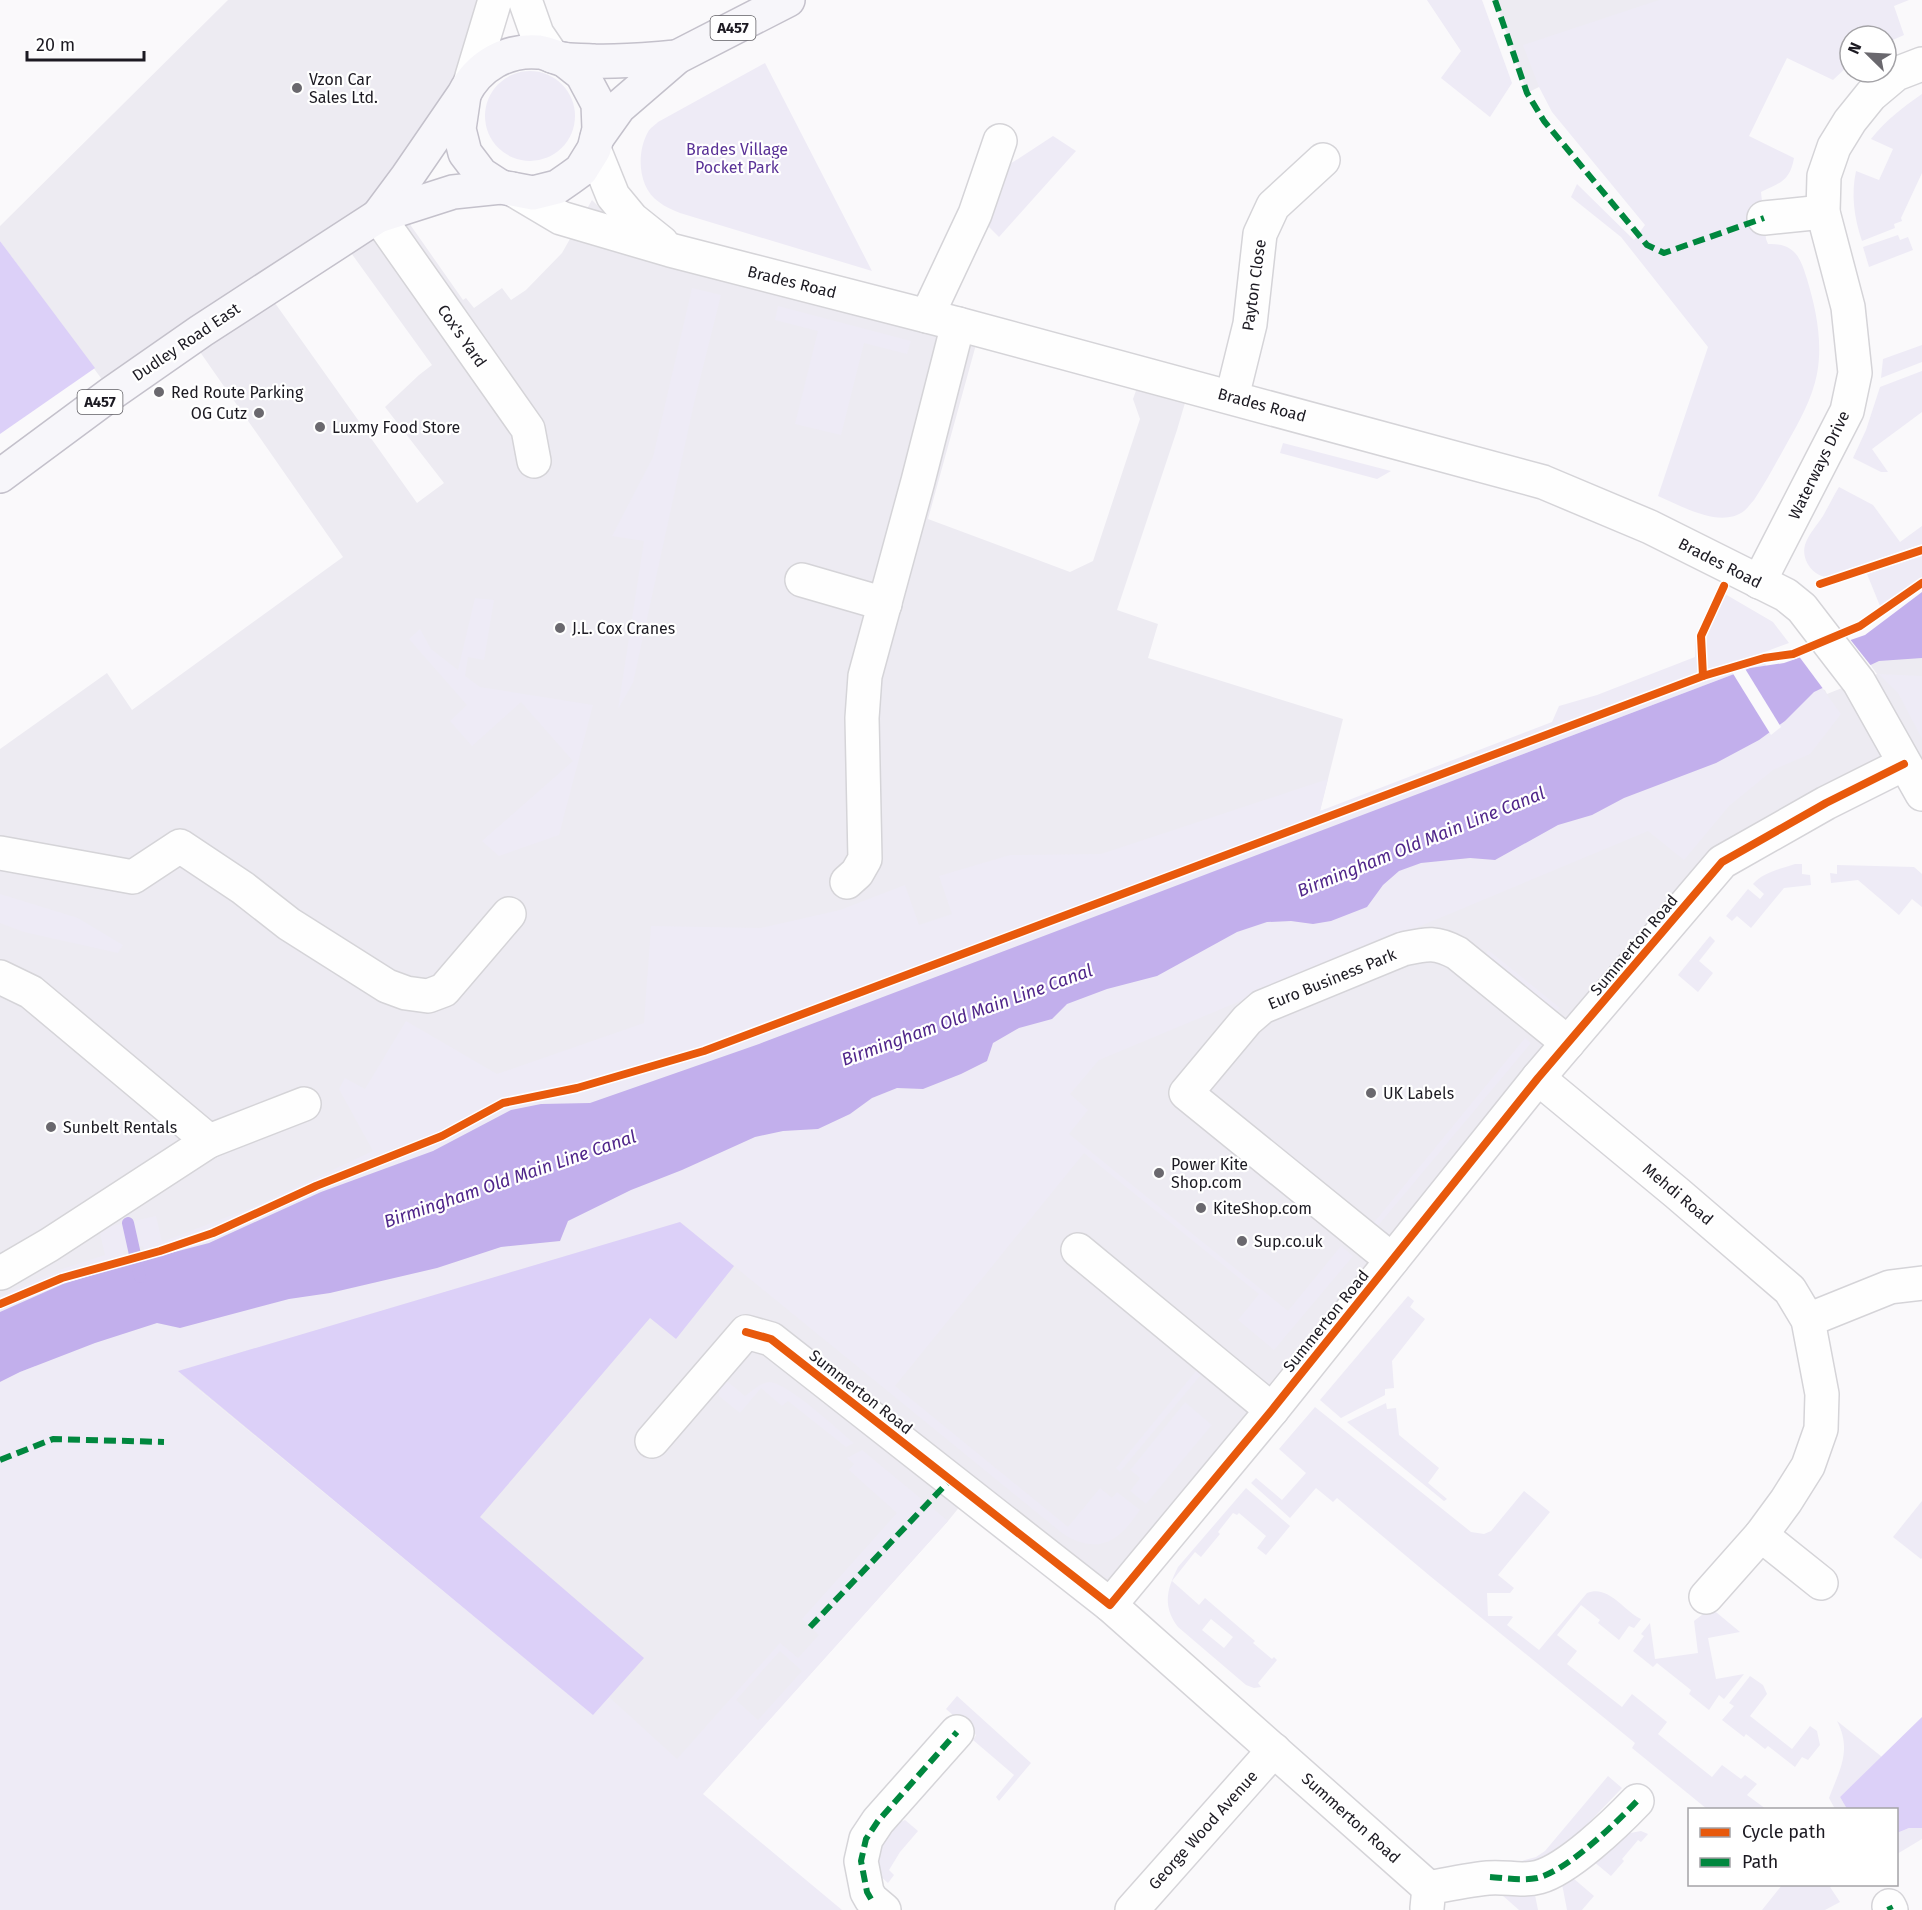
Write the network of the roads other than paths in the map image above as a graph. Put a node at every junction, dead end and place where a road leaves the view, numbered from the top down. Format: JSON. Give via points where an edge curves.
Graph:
{"nodes":[{"id":1,"x":495,"y":0,"type":"edge"},
{"id":2,"x":525,"y":0,"type":"edge"},
{"id":3,"x":788,"y":0,"type":"edge"},
{"id":4,"x":677,"y":57,"type":"junction"},
{"id":5,"x":557,"y":58,"type":"junction"},
{"id":6,"x":1922,"y":64,"type":"edge"},
{"id":7,"x":467,"y":89,"type":"junction"},
{"id":8,"x":1000,"y":141,"type":"dead end"},
{"id":9,"x":596,"y":144,"type":"junction"},
{"id":10,"x":1323,"y":160,"type":"dead end"},
{"id":11,"x":507,"y":188,"type":"junction"},
{"id":12,"x":1823,"y":212,"type":"junction"},
{"id":13,"x":378,"y":216,"type":"junction"},
{"id":14,"x":1764,"y":218,"type":"dead end"},
{"id":15,"x":670,"y":250,"type":"junction"},
{"id":16,"x":942,"y":320,"type":"junction"},
{"id":17,"x":1232,"y":397,"type":"junction"},
{"id":18,"x":534,"y":460,"type":"dead end"},
{"id":19,"x":0,"y":476,"type":"edge"},
{"id":20,"x":802,"y":580,"type":"dead end"},
{"id":21,"x":1759,"y":582,"type":"junction"},
{"id":22,"x":885,"y":604,"type":"junction"},
{"id":23,"x":1904,"y":764,"type":"junction"},
{"id":24,"x":1922,"y":794,"type":"edge"},
{"id":25,"x":0,"y":853,"type":"edge"},
{"id":26,"x":847,"y":882,"type":"dead end"},
{"id":27,"x":509,"y":914,"type":"dead end"},
{"id":28,"x":0,"y":977,"type":"edge"},
{"id":29,"x":1568,"y":1043,"type":"junction"},
{"id":30,"x":1538,"y":1078,"type":"junction"},
{"id":31,"x":304,"y":1104,"type":"dead end"},
{"id":32,"x":209,"y":1141,"type":"junction"},
{"id":33,"x":1078,"y":1250,"type":"dead end"},
{"id":34,"x":1392,"y":1260,"type":"junction"},
{"id":35,"x":1,"y":1273,"type":"edge"},
{"id":36,"x":1922,"y":1283,"type":"edge"},
{"id":37,"x":1808,"y":1320,"type":"junction"},
{"id":38,"x":1272,"y":1410,"type":"junction"},
{"id":39,"x":652,"y":1441,"type":"dead end"},
{"id":40,"x":1761,"y":1535,"type":"junction"},
{"id":41,"x":1821,"y":1583,"type":"dead end"},
{"id":42,"x":1706,"y":1597,"type":"dead end"},
{"id":43,"x":1110,"y":1605,"type":"junction"},
{"id":44,"x":957,"y":1732,"type":"dead end"},
{"id":45,"x":1274,"y":1750,"type":"junction"},
{"id":46,"x":1637,"y":1802,"type":"dead end"},
{"id":47,"x":1428,"y":1899,"type":"edge"},
{"id":48,"x":884,"y":1910,"type":"edge"},
{"id":49,"x":1132,"y":1910,"type":"edge"}],
"edges":[{"from":1,"to":7,"type":"street"},
{"from":2,"to":5,"type":"street","via":[[537,34]]},
{"from":3,"to":4,"type":"main road","name":"Dudley Road East","number":"A457"},
{"from":4,"to":5,"type":"main road","name":"Dudley Road East","number":"A457","via":[[619,62]]},
{"from":4,"to":9,"type":"main road","name":"Dudley Road East","number":"A457","via":[[619,107]]},
{"from":5,"to":7,"type":"main road","name":"Dudley Road East","via":[[541,52],[516,52],[497,59],[477,74]]},
{"from":5,"to":9,"type":"main road","via":[[582,74],[598,104]]},
{"from":6,"to":12,"type":"street","name":"Waterways Drive","via":[[1896,74],[1871,95],[1850,121],[1834,147],[1824,176]]},
{"from":7,"to":11,"type":"main road","via":[[459,129],[465,153],[481,174]]},
{"from":7,"to":13,"type":"main road","name":"Dudley Road East","number":"A457"},
{"from":8,"to":16,"type":"street"},
{"from":9,"to":11,"type":"main road","name":"Dudley Road East","via":[[580,170],[557,187],[533,193]]},
{"from":9,"to":15,"type":"street","name":"Brades Road","via":[[613,196],[632,219]]},
{"from":10,"to":17,"type":"street","name":"Payton Close","via":[[1273,206],[1260,234],[1250,324]]},
{"from":11,"to":13,"type":"main road","name":"Dudley Road East","number":"A457","via":[[453,192]]},
{"from":11,"to":15,"type":"street","name":"Brades Road","via":[[561,218]]},
{"from":12,"to":14,"type":"street"},
{"from":12,"to":21,"type":"street","name":"Waterways Drive","via":[[1848,307],[1855,373],[1848,411]]},
{"from":13,"to":18,"type":"street","name":"Cox's Yard","via":[[528,429]]},
{"from":13,"to":19,"type":"main road","name":"Dudley Road East","number":"A457","via":[[201,331]]},
{"from":15,"to":16,"type":"street","name":"Brades Road"},
{"from":16,"to":17,"type":"street","name":"Brades Road"},
{"from":16,"to":22,"type":"street","via":[[918,481]]},
{"from":17,"to":21,"type":"street","name":"Brades Road","via":[[1544,482],[1650,527]]},
{"from":20,"to":22,"type":"street"},
{"from":21,"to":23,"type":"street","name":"Brades Road","via":[[1802,608],[1822,633],[1858,682]]},
{"from":22,"to":26,"type":"street","via":[[864,686],[865,859]]},
{"from":23,"to":24,"type":"street"},
{"from":23,"to":29,"type":"street","name":"Summerton Road","via":[[1722,862]]},
{"from":25,"to":27,"type":"street","via":[[133,878],[180,846],[289,924],[387,986],[428,996],[444,990]]},
{"from":28,"to":32,"type":"street","via":[[31,992]]},
{"from":29,"to":30,"type":"street","name":"Summerton Road"},
{"from":29,"to":34,"type":"street","name":"Euro Business Park","via":[[1457,953],[1442,945],[1423,945],[1403,949],[1262,1007],[1186,1093]]},
{"from":30,"to":34,"type":"street","name":"Summerton Road"},
{"from":30,"to":37,"type":"street","name":"Mehdi Road","via":[[1790,1290]]},
{"from":31,"to":32,"type":"street"},
{"from":32,"to":35,"type":"street"},
{"from":33,"to":38,"type":"street"},
{"from":34,"to":38,"type":"street","name":"Summerton Road"},
{"from":36,"to":37,"type":"street","via":[[1890,1287]]},
{"from":37,"to":40,"type":"street","name":"Mehdi Road","via":[[1822,1394],[1821,1429],[1808,1466]]},
{"from":38,"to":43,"type":"street","name":"Summerton Road"},
{"from":39,"to":43,"type":"street","name":"Summerton Road","via":[[746,1332],[771,1339]]},
{"from":40,"to":41,"type":"street"},
{"from":40,"to":42,"type":"street","name":"Mehdi Road"},
{"from":43,"to":45,"type":"street","name":"Summerton Road"},
{"from":44,"to":48,"type":"street","via":[[866,1839],[861,1861],[867,1892]]},
{"from":45,"to":47,"type":"street","name":"Summerton Road"},
{"from":45,"to":49,"type":"street","name":"George Wood Avenue"},
{"from":46,"to":47,"type":"street","name":"Summerton Road","via":[[1559,1868],[1522,1880],[1490,1877]]}]}
